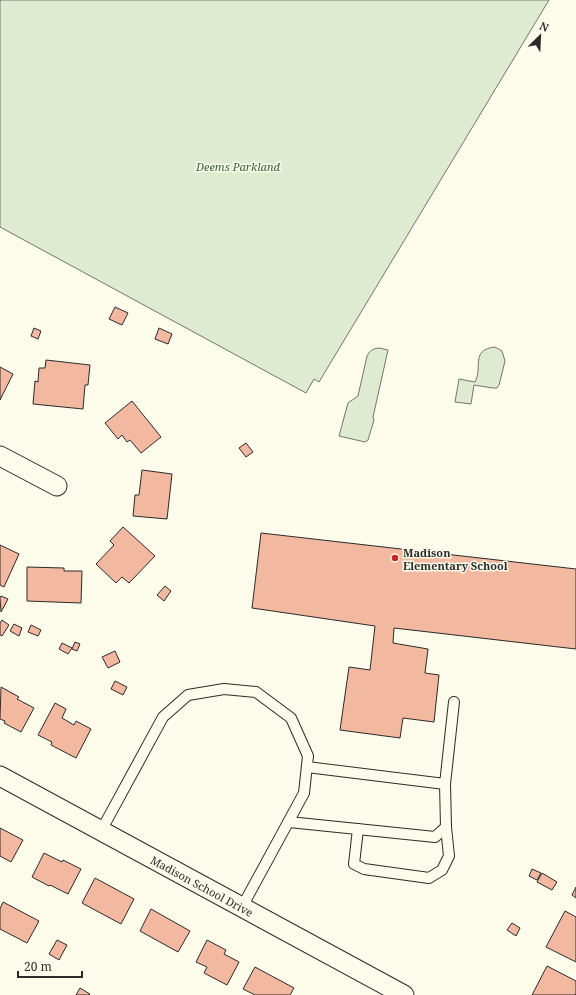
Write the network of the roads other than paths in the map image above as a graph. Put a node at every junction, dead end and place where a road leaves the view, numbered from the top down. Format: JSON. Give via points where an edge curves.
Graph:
{"nodes":[{"id":1,"x":0,"y":456,"type":"edge"},
{"id":2,"x":57,"y":486,"type":"dead end"},
{"id":3,"x":454,"y":702,"type":"dead end"},
{"id":4,"x":307,"y":767,"type":"junction"},
{"id":5,"x":0,"y":776,"type":"edge"},
{"id":6,"x":445,"y":784,"type":"junction"},
{"id":7,"x":289,"y":822,"type":"junction"},
{"id":8,"x":446,"y":827,"type":"junction"},
{"id":9,"x":358,"y":829,"type":"junction"},
{"id":10,"x":100,"y":831,"type":"junction"},
{"id":11,"x":242,"y":907,"type":"junction"},
{"id":12,"x":404,"y":995,"type":"edge"}],
"edges":[{"from":1,"to":2,"type":"street"},
{"from":3,"to":6,"type":"lane"},
{"from":4,"to":6,"type":"lane"},
{"from":4,"to":7,"type":"lane","via":[[304,793]]},
{"from":4,"to":10,"type":"lane","via":[[308,756],[291,718],[256,692],[224,689],[188,695],[163,717]]},
{"from":5,"to":10,"type":"street","name":"Madison School Drive"},
{"from":6,"to":8,"type":"lane"},
{"from":7,"to":9,"type":"lane"},
{"from":7,"to":11,"type":"lane"},
{"from":8,"to":9,"type":"lane","via":[[435,837]]},
{"from":8,"to":9,"type":"lane","via":[[449,856],[442,870],[429,878],[364,869],[354,864]]},
{"from":10,"to":11,"type":"street","name":"Madison School Drive"},
{"from":11,"to":12,"type":"street","name":"Madison School Drive"}]}
